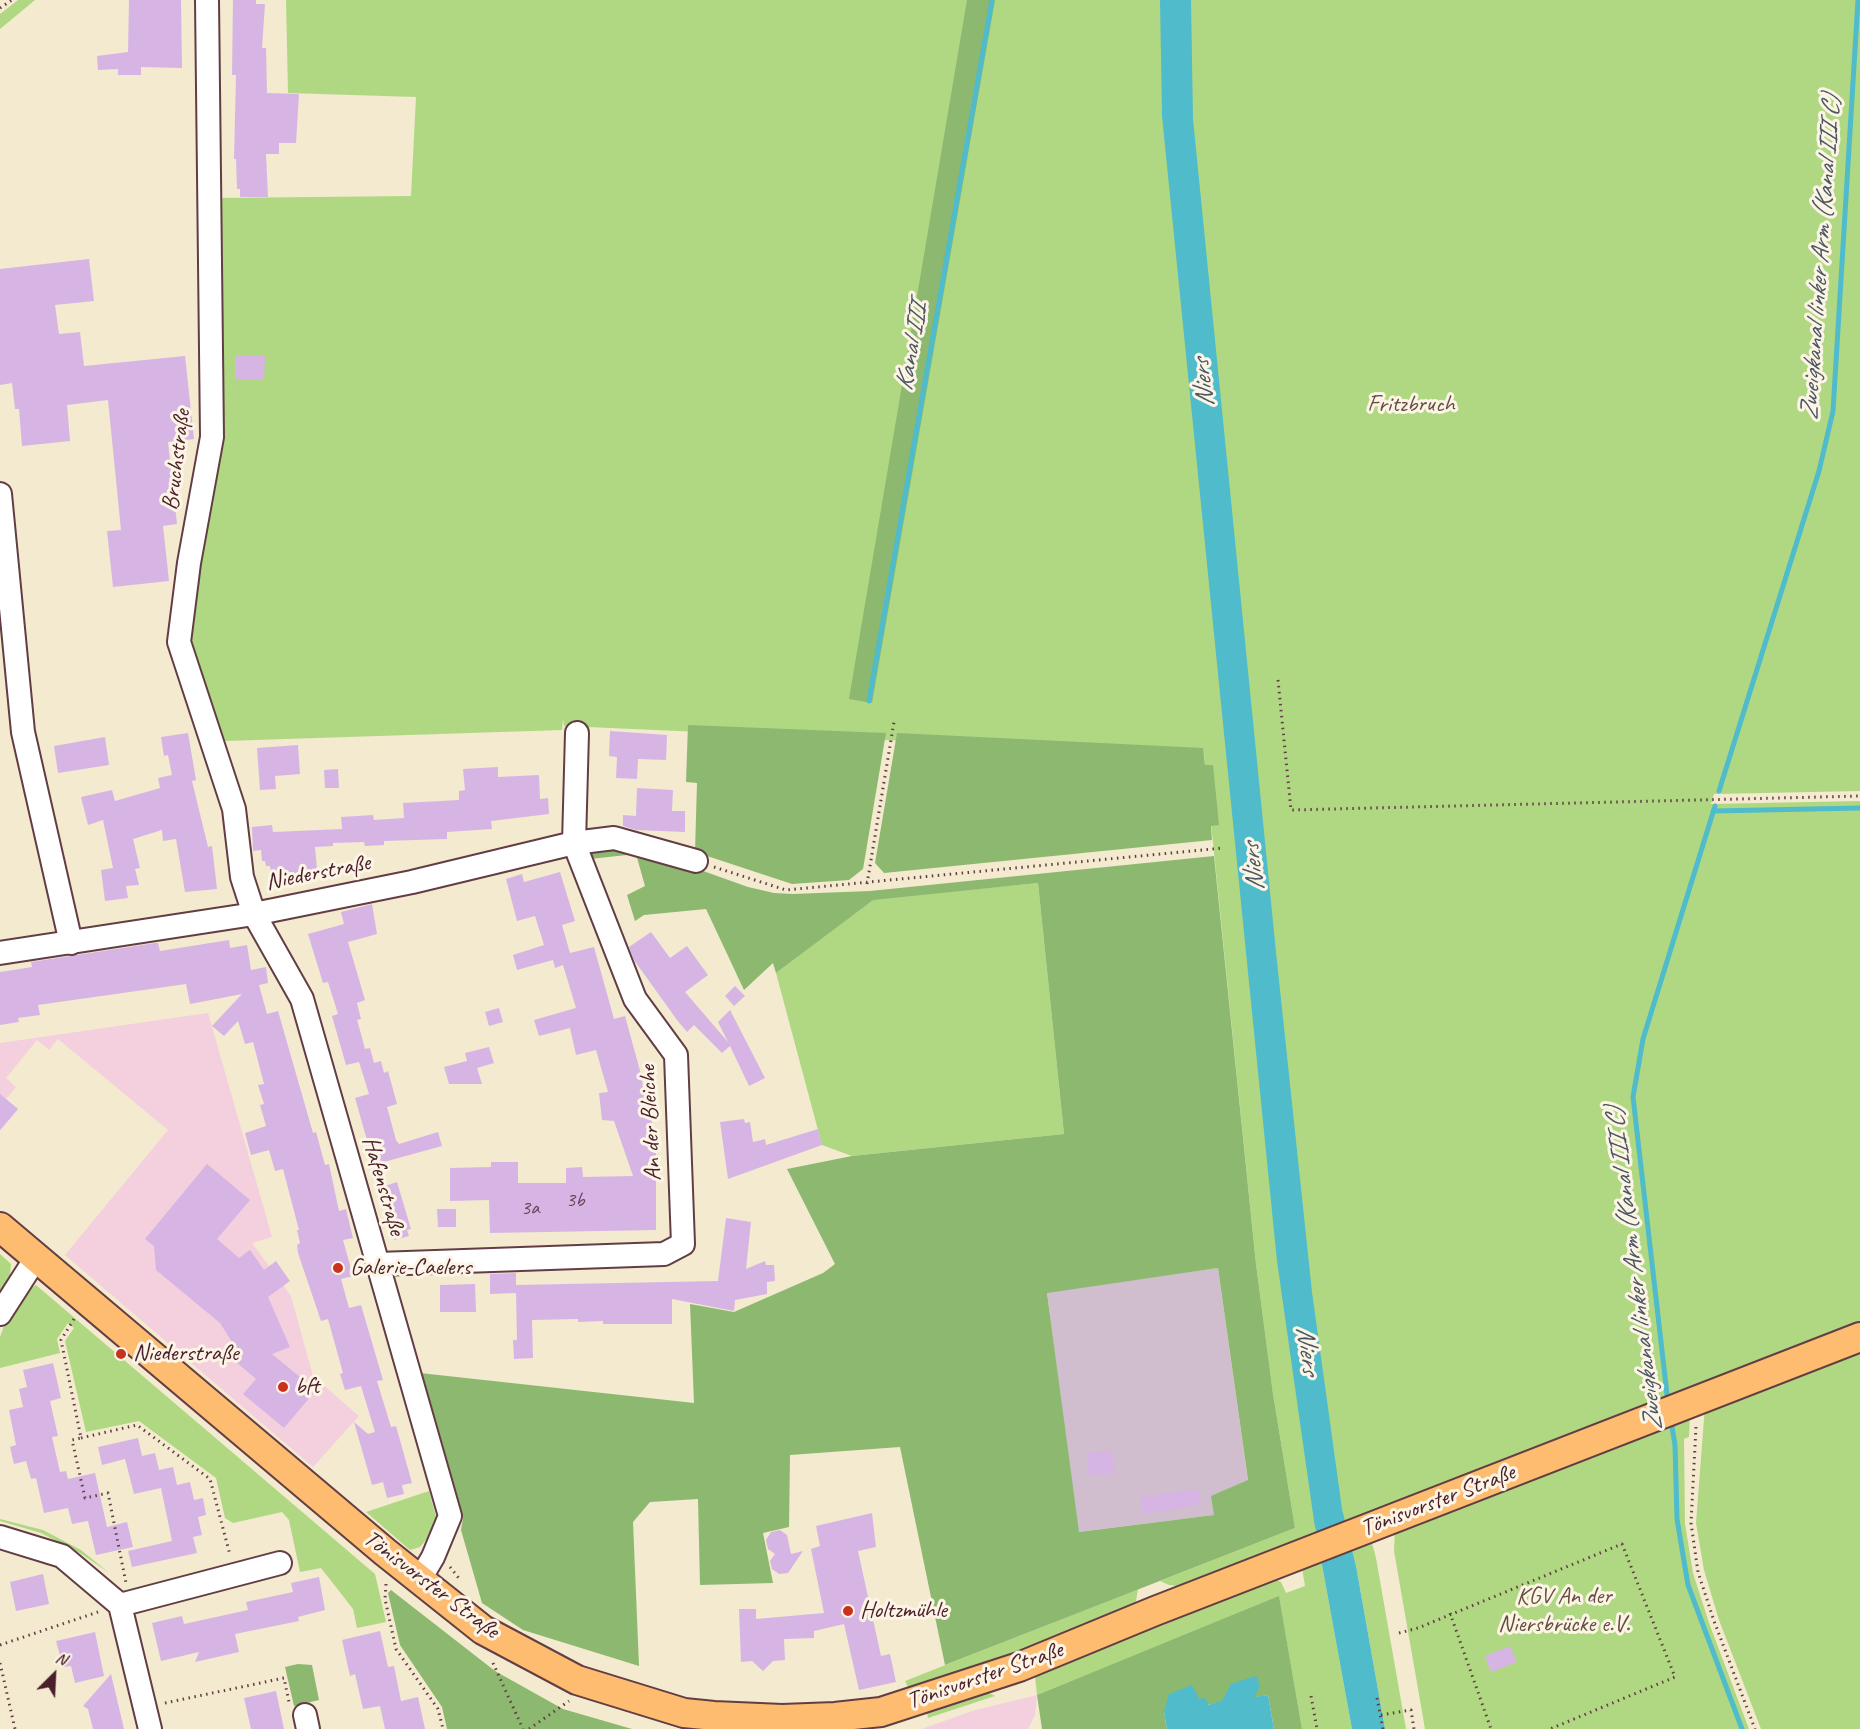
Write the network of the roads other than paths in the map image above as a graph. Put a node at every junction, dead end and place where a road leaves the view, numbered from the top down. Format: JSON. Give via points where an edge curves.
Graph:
{"nodes":[{"id":1,"x":207,"y":0,"type":"edge"},
{"id":2,"x":0,"y":494,"type":"edge"},
{"id":3,"x":577,"y":733,"type":"dead end"},
{"id":4,"x":574,"y":843,"type":"junction"},
{"id":5,"x":696,"y":861,"type":"road end"},
{"id":6,"x":254,"y":914,"type":"junction"},
{"id":7,"x":71,"y":943,"type":"junction"},
{"id":8,"x":0,"y":954,"type":"edge"},
{"id":9,"x":0,"y":1227,"type":"edge"},
{"id":10,"x":36,"y":1258,"type":"junction"},
{"id":11,"x":378,"y":1264,"type":"junction"},
{"id":12,"x":0,"y":1314,"type":"edge"},
{"id":13,"x":1860,"y":1337,"type":"edge"},
{"id":14,"x":0,"y":1537,"type":"edge"},
{"id":15,"x":280,"y":1563,"type":"dead end"},
{"id":16,"x":426,"y":1569,"type":"junction"},
{"id":17,"x":125,"y":1603,"type":"junction"},
{"id":18,"x":148,"y":1718,"type":"edge"},
{"id":19,"x":882,"y":1720,"type":"edge"}],
"edges":[{"from":1,"to":6,"type":"street","name":"Bruchstraße","via":[[212,436],[179,642],[234,809],[242,877]]},
{"from":2,"to":7,"type":"street","via":[[23,732]]},
{"from":3,"to":4,"type":"street"},
{"from":4,"to":5,"type":"street","via":[[614,838]]},
{"from":4,"to":6,"type":"street","name":"Niederstraße"},
{"from":4,"to":11,"type":"street","name":"An der Bleiche","via":[[635,999],[676,1055],[683,1244],[664,1254]]},
{"from":6,"to":7,"type":"street","name":"Niederstraße"},
{"from":6,"to":11,"type":"street","name":"Hafenstraße","via":[[302,999]]},
{"from":7,"to":8,"type":"street","name":"Niederstraße"},
{"from":9,"to":10,"type":"main road","name":"Tönisvorster Straße"},
{"from":10,"to":12,"type":"street"},
{"from":10,"to":16,"type":"main road","name":"Tönisvorster Straße","via":[[385,1552]]},
{"from":11,"to":16,"type":"street","name":"Hafenstraße","via":[[450,1516]]},
{"from":13,"to":19,"type":"main road","name":"Tönisvorster Straße"},
{"from":14,"to":17,"type":"street","via":[[62,1556]]},
{"from":15,"to":17,"type":"street"},
{"from":16,"to":19,"type":"main road","name":"Tönisvorster Straße","via":[[483,1630],[577,1680],[684,1713]]},
{"from":17,"to":18,"type":"street"}]}
